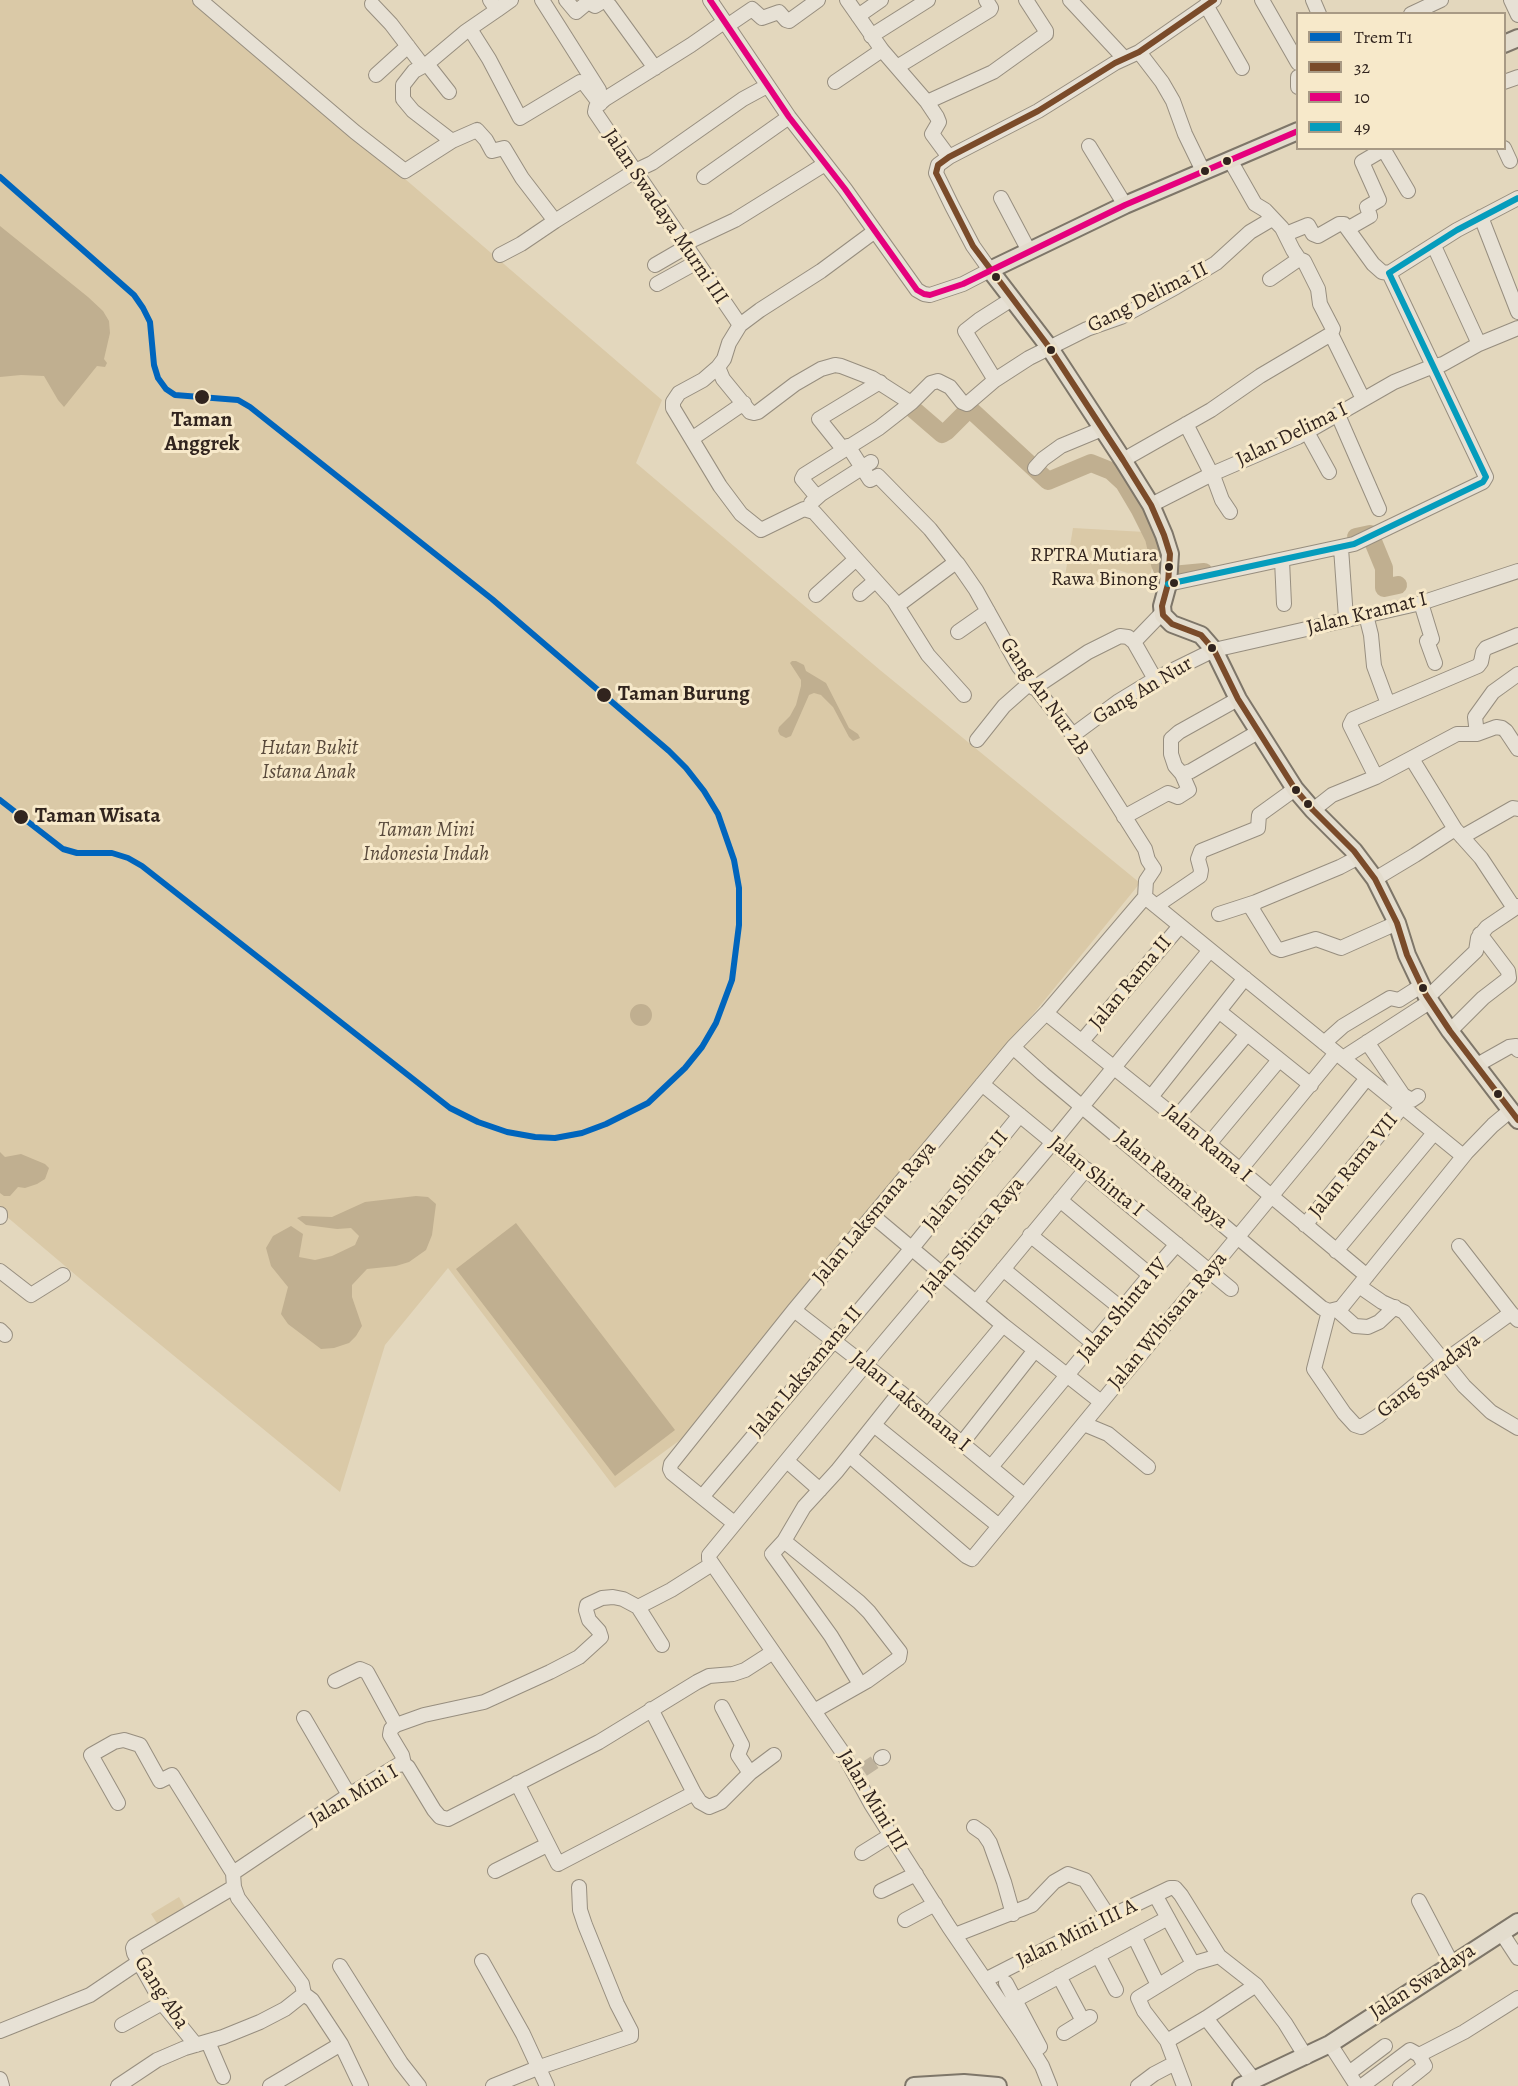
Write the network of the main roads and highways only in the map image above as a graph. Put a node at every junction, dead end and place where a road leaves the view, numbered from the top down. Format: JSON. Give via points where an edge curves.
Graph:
{"nodes":[{"id":1,"x":1296,"y":132,"type":"edge"},
{"id":2,"x":1514,"y":1115,"type":"edge"},
{"id":3,"x":1518,"y":1922,"type":"edge"},
{"id":4,"x":1247,"y":2083,"type":"edge"},
{"id":5,"x":914,"y":2086,"type":"edge"},
{"id":6,"x":998,"y":2086,"type":"edge"}],
"edges":[{"from":1,"to":2,"type":"main road","via":[[1125,205],[990,270],[1050,348],[1151,505],[1171,560],[1162,613],[1172,624],[1201,635],[1214,650],[1238,699],[1295,789],[1375,879],[1427,995]]},
{"from":3,"to":4,"type":"main road","name":"Jalan Swadaya","via":[[1330,2044]]},
{"from":5,"to":6,"type":"main road"}]}
